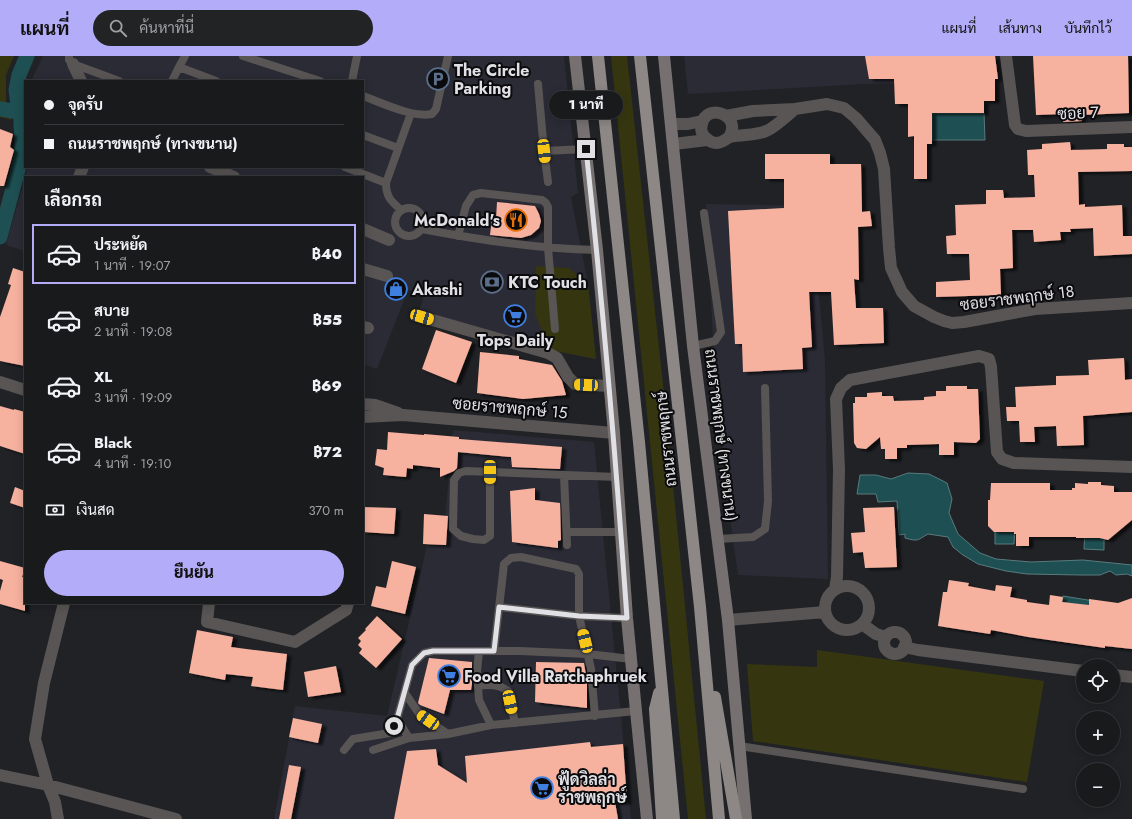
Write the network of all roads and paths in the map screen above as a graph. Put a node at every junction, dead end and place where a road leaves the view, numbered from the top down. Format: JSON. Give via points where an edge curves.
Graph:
{"nodes":[{"id":1,"x":185,"y":56,"type":"edge"},
{"id":2,"x":243,"y":56,"type":"edge"},
{"id":3,"x":357,"y":56,"type":"edge"},
{"id":4,"x":448,"y":56,"type":"edge"},
{"id":5,"x":575,"y":56,"type":"edge"},
{"id":6,"x":598,"y":56,"type":"edge"},
{"id":7,"x":640,"y":56,"type":"edge"},
{"id":8,"x":664,"y":56,"type":"edge"},
{"id":9,"x":1006,"y":56,"type":"edge"},
{"id":10,"x":71,"y":60,"type":"edge"},
{"id":11,"x":179,"y":67,"type":"junction"},
{"id":12,"x":81,"y":80,"type":"edge"},
{"id":13,"x":116,"y":80,"type":"edge"},
{"id":14,"x":172,"y":80,"type":"edge"},
{"id":15,"x":213,"y":80,"type":"edge"},
{"id":16,"x":317,"y":80,"type":"edge"},
{"id":17,"x":352,"y":80,"type":"edge"},
{"id":18,"x":538,"y":84,"type":"dead end"},
{"id":19,"x":364,"y":96,"type":"edge"},
{"id":20,"x":795,"y":109,"type":"junction"},
{"id":21,"x":411,"y":114,"type":"junction"},
{"id":22,"x":726,"y":116,"type":"junction"},
{"id":23,"x":702,"y":121,"type":"junction"},
{"id":24,"x":672,"y":124,"type":"junction"},
{"id":25,"x":1132,"y":127,"type":"edge"},
{"id":26,"x":364,"y":135,"type":"edge"},
{"id":27,"x":730,"y":136,"type":"junction"},
{"id":28,"x":707,"y":140,"type":"junction"},
{"id":29,"x":674,"y":144,"type":"junction"},
{"id":30,"x":398,"y":148,"type":"junction"},
{"id":31,"x":586,"y":149,"type":"junction"},
{"id":32,"x":544,"y":151,"type":"junction"},
{"id":33,"x":212,"y":168,"type":"edge"},
{"id":34,"x":348,"y":168,"type":"edge"},
{"id":35,"x":232,"y":176,"type":"edge"},
{"id":36,"x":548,"y":182,"type":"dead end"},
{"id":37,"x":386,"y":183,"type":"junction"},
{"id":38,"x":401,"y":210,"type":"junction"},
{"id":39,"x":704,"y":213,"type":"dead end"},
{"id":40,"x":422,"y":229,"type":"junction"},
{"id":41,"x":364,"y":230,"type":"edge"},
{"id":42,"x":458,"y":236,"type":"junction"},
{"id":43,"x":389,"y":240,"type":"dead end"},
{"id":44,"x":548,"y":248,"type":"junction"},
{"id":45,"x":597,"y":250,"type":"junction"},
{"id":46,"x":364,"y":269,"type":"edge"},
{"id":47,"x":387,"y":276,"type":"dead end"},
{"id":48,"x":1132,"y":303,"type":"edge"},
{"id":49,"x":422,"y":317,"type":"dead end"},
{"id":50,"x":555,"y":329,"type":"dead end"},
{"id":51,"x":694,"y":346,"type":"junction"},
{"id":52,"x":0,"y":382,"type":"edge"},
{"id":53,"x":609,"y":386,"type":"junction"},
{"id":54,"x":765,"y":388,"type":"dead end"},
{"id":55,"x":24,"y":390,"type":"edge"},
{"id":56,"x":364,"y":404,"type":"edge"},
{"id":57,"x":403,"y":415,"type":"junction"},
{"id":58,"x":364,"y":417,"type":"edge"},
{"id":59,"x":614,"y":433,"type":"junction"},
{"id":60,"x":1132,"y":466,"type":"edge"},
{"id":61,"x":490,"y":472,"type":"junction"},
{"id":62,"x":564,"y":475,"type":"junction"},
{"id":63,"x":617,"y":477,"type":"junction"},
{"id":64,"x":566,"y":532,"type":"junction"},
{"id":65,"x":621,"y":532,"type":"junction"},
{"id":66,"x":718,"y":539,"type":"junction"},
{"id":67,"x":567,"y":545,"type":"dead end"},
{"id":68,"x":836,"y":589,"type":"junction"},
{"id":69,"x":64,"y":604,"type":"edge"},
{"id":70,"x":210,"y":604,"type":"edge"},
{"id":71,"x":348,"y":604,"type":"edge"},
{"id":72,"x":499,"y":607,"type":"junction"},
{"id":73,"x":700,"y":607,"type":"junction"},
{"id":74,"x":825,"y":612,"type":"junction"},
{"id":75,"x":579,"y":616,"type":"junction"},
{"id":76,"x":627,"y":618,"type":"junction"},
{"id":77,"x":728,"y":620,"type":"junction"},
{"id":78,"x":862,"y":624,"type":"junction"},
{"id":79,"x":479,"y":651,"type":"junction"},
{"id":80,"x":494,"y":651,"type":"junction"},
{"id":81,"x":588,"y":654,"type":"junction"},
{"id":82,"x":631,"y":659,"type":"junction"},
{"id":83,"x":1076,"y":670,"type":"edge"},
{"id":84,"x":1120,"y":676,"type":"edge"},
{"id":85,"x":1132,"y":677,"type":"edge"},
{"id":86,"x":661,"y":682,"type":"junction"},
{"id":87,"x":478,"y":686,"type":"junction"},
{"id":88,"x":405,"y":693,"type":"junction"},
{"id":89,"x":636,"y":711,"type":"junction"},
{"id":90,"x":596,"y":716,"type":"junction"},
{"id":91,"x":397,"y":719,"type":"junction"},
{"id":92,"x":515,"y":723,"type":"junction"},
{"id":93,"x":490,"y":725,"type":"junction"},
{"id":94,"x":448,"y":734,"type":"junction"},
{"id":95,"x":409,"y":738,"type":"junction"},
{"id":96,"x":739,"y":746,"type":"junction"},
{"id":97,"x":344,"y":750,"type":"dead end"},
{"id":98,"x":373,"y":750,"type":"dead end"},
{"id":99,"x":0,"y":775,"type":"edge"},
{"id":100,"x":48,"y":785,"type":"junction"},
{"id":101,"x":1023,"y":789,"type":"dead end"},
{"id":102,"x":58,"y":819,"type":"edge"},
{"id":103,"x":176,"y":819,"type":"edge"},
{"id":104,"x":647,"y":819,"type":"edge"},
{"id":105,"x":662,"y":819,"type":"edge"},
{"id":106,"x":674,"y":819,"type":"edge"},
{"id":107,"x":719,"y":819,"type":"edge"},
{"id":108,"x":736,"y":819,"type":"edge"},
{"id":109,"x":746,"y":819,"type":"edge"}],
"edges":[{"from":1,"to":11,"type":"lane"},
{"from":2,"to":16,"type":"lane"},
{"from":3,"to":17,"type":"lane"},
{"from":4,"to":21,"type":"lane","via":[[436,109],[428,115]]},
{"from":5,"to":31,"type":"main road"},
{"from":6,"to":86,"type":"main road","name":"ถนนราชพฤกษ์","via":[[639,442]]},
{"from":7,"to":73,"type":"main road","name":"ถนนราชพฤกษ์"},
{"from":8,"to":24,"type":"main road","name":"ถนนราชพฤกษ์ (ทางขนาน)"},
{"from":9,"to":25,"type":"street","name":"ซอย 7","via":[[1014,125],[1018,129],[1026,131]]},
{"from":10,"to":12,"type":"street"},
{"from":10,"to":13,"type":"lane"},
{"from":11,"to":14,"type":"lane"},
{"from":11,"to":15,"type":"lane"},
{"from":18,"to":32,"type":"lane"},
{"from":19,"to":21,"type":"lane"},
{"from":20,"to":22,"type":"street","name":"ซอยราชพฤกษ์ 18","via":[[754,111]]},
{"from":20,"to":27,"type":"street","via":[[768,131],[753,135]]},
{"from":20,"to":48,"type":"street","name":"ซอยราชพฤกษ์ 18","via":[[827,104],[844,108],[875,140],[884,169],[891,268],[902,292],[914,306],[934,317],[952,322],[978,320],[1035,309]]},
{"from":21,"to":30,"type":"lane"},
{"from":22,"to":23,"type":"street","name":"ซอยราชพฤกษ์ 18","via":[[716,112]]},
{"from":22,"to":27,"type":"street","via":[[731,124]]},
{"from":23,"to":24,"type":"street","name":"ซอยราชพฤกษ์ 18"},
{"from":23,"to":28,"type":"street","via":[[701,132]]},
{"from":24,"to":29,"type":"main road","name":"ถนนราชพฤกษ์ (ทางขนาน)"},
{"from":26,"to":30,"type":"lane"},
{"from":27,"to":28,"type":"street","via":[[720,143]]},
{"from":28,"to":29,"type":"street"},
{"from":29,"to":51,"type":"main road","name":"ถนนราชพฤกษ์ (ทางขนาน)"},
{"from":30,"to":37,"type":"lane"},
{"from":31,"to":32,"type":"lane"},
{"from":31,"to":45,"type":"main road"},
{"from":32,"to":36,"type":"lane"},
{"from":33,"to":35,"type":"street"},
{"from":34,"to":37,"type":"lane"},
{"from":37,"to":38,"type":"lane","via":[[388,196]]},
{"from":38,"to":40,"type":"lane","via":[[413,208],[418,211],[422,216]]},
{"from":38,"to":40,"type":"lane","via":[[395,223],[399,232],[409,236],[417,234]]},
{"from":39,"to":51,"type":"lane","via":[[721,332],[716,341]]},
{"from":40,"to":42,"type":"lane"},
{"from":41,"to":43,"type":"street"},
{"from":42,"to":44,"type":"lane"},
{"from":42,"to":44,"type":"lane","via":[[466,206],[473,195],[481,193],[542,200],[548,207]]},
{"from":44,"to":45,"type":"lane"},
{"from":44,"to":50,"type":"lane"},
{"from":45,"to":53,"type":"main road"},
{"from":46,"to":47,"type":"street"},
{"from":49,"to":53,"type":"street","via":[[548,353],[557,358],[575,384]]},
{"from":51,"to":66,"type":"main road","name":"ถนนราชพฤกษ์ (ทางขนาน)"},
{"from":52,"to":55,"type":"street"},
{"from":53,"to":59,"type":"main road"},
{"from":54,"to":66,"type":"lane","via":[[768,501],[765,529],[754,537]]},
{"from":56,"to":57,"type":"street","name":"ซอยราชพฤกษ์ 15","via":[[375,405]]},
{"from":57,"to":58,"type":"street","name":"ซอยราชพฤกษ์ 15"},
{"from":57,"to":59,"type":"street","name":"ซอยราชพฤกษ์ 15"},
{"from":59,"to":63,"type":"main road"},
{"from":60,"to":68,"type":"street","via":[[1014,463],[1002,460],[997,452],[989,358],[979,356],[850,380],[841,388],[836,399],[839,469]]},
{"from":61,"to":61,"type":"lane","via":[[466,471],[459,473],[454,480],[453,529],[461,536],[484,540],[490,536]]},
{"from":61,"to":62,"type":"lane"},
{"from":62,"to":63,"type":"lane"},
{"from":62,"to":64,"type":"lane"},
{"from":63,"to":65,"type":"main road"},
{"from":64,"to":65,"type":"lane"},
{"from":64,"to":67,"type":"lane"},
{"from":65,"to":76,"type":"main road"},
{"from":66,"to":77,"type":"main road","name":"ถนนราชพฤกษ์ (ทางขนาน)"},
{"from":68,"to":74,"type":"street","via":[[826,600]]},
{"from":68,"to":78,"type":"street","via":[[849,586],[856,588],[866,597],[869,611]]},
{"from":69,"to":100,"type":"street","via":[[44,683],[35,739]]},
{"from":70,"to":71,"type":"street","via":[[207,622],[295,642],[346,610]]},
{"from":72,"to":75,"type":"lane"},
{"from":72,"to":75,"type":"lane","via":[[504,564],[511,558],[521,557],[576,569],[579,574]]},
{"from":72,"to":80,"type":"lane"},
{"from":73,"to":107,"type":"main road","name":"ถนนราชพฤกษ์"},
{"from":73,"to":108,"type":"main road"},
{"from":74,"to":77,"type":"street"},
{"from":74,"to":78,"type":"street","via":[[828,621],[841,629],[848,630]]},
{"from":75,"to":76,"type":"lane"},
{"from":75,"to":81,"type":"lane"},
{"from":76,"to":82,"type":"main road"},
{"from":77,"to":96,"type":"main road","name":"ถนนราชพฤกษ์ (ทางขนาน)"},
{"from":78,"to":83,"type":"street","via":[[876,634],[886,637],[891,632],[898,632],[904,637],[904,647]]},
{"from":79,"to":80,"type":"lane"},
{"from":79,"to":87,"type":"lane"},
{"from":79,"to":88,"type":"lane","via":[[424,653],[412,665]]},
{"from":80,"to":81,"type":"lane"},
{"from":81,"to":82,"type":"lane"},
{"from":81,"to":90,"type":"lane"},
{"from":82,"to":89,"type":"main road"},
{"from":84,"to":85,"type":"street"},
{"from":86,"to":105,"type":"main road","via":[[655,709]]},
{"from":86,"to":106,"type":"main road","name":"ถนนราชพฤกษ์"},
{"from":87,"to":92,"type":"lane","via":[[497,686],[508,691]]},
{"from":87,"to":93,"type":"lane","via":[[479,700]]},
{"from":88,"to":91,"type":"lane"},
{"from":88,"to":94,"type":"lane","via":[[420,714]]},
{"from":89,"to":90,"type":"lane"},
{"from":89,"to":104,"type":"main road"},
{"from":90,"to":92,"type":"lane"},
{"from":91,"to":95,"type":"lane"},
{"from":91,"to":97,"type":"lane","via":[[390,734],[353,739]]},
{"from":92,"to":93,"type":"lane"},
{"from":93,"to":94,"type":"lane"},
{"from":94,"to":95,"type":"lane"},
{"from":95,"to":98,"type":"lane"},
{"from":96,"to":101,"type":"lane"},
{"from":96,"to":109,"type":"main road","name":"ถนนราชพฤกษ์ (ทางขนาน)"},
{"from":99,"to":100,"type":"street"},
{"from":100,"to":102,"type":"street"},
{"from":100,"to":103,"type":"street"}]}
